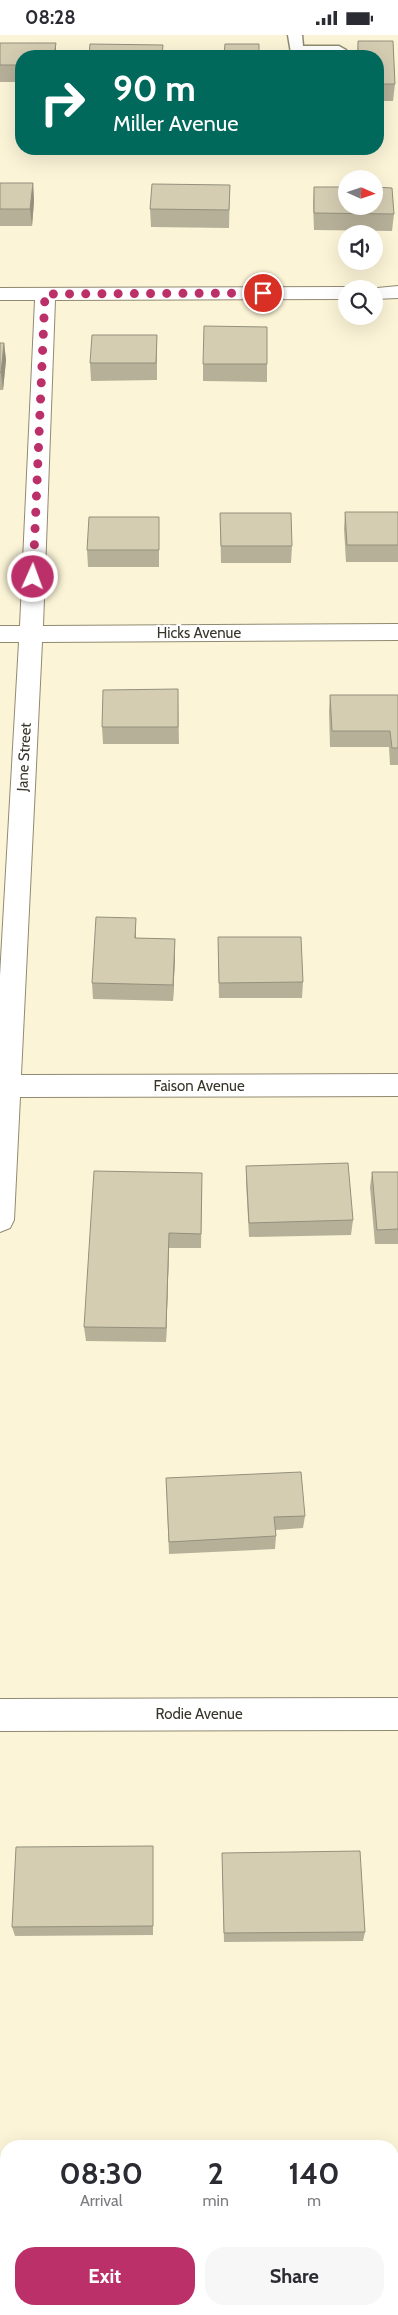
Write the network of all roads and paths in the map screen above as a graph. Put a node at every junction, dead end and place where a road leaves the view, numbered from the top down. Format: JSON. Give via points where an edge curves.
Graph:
{"nodes":[{"id":1,"x":295,"y":35,"type":"edge"},
{"id":2,"x":339,"y":50,"type":"dead end"},
{"id":3,"x":398,"y":292,"type":"edge"},
{"id":4,"x":338,"y":293,"type":"edge"},
{"id":5,"x":383,"y":293,"type":"edge"},
{"id":6,"x":0,"y":294,"type":"edge"},
{"id":7,"x":45,"y":294,"type":"junction"},
{"id":8,"x":398,"y":632,"type":"edge"},
{"id":9,"x":0,"y":634,"type":"edge"},
{"id":10,"x":31,"y":634,"type":"junction"},
{"id":11,"x":398,"y":1085,"type":"edge"},
{"id":12,"x":3,"y":1087,"type":"edge"},
{"id":13,"x":0,"y":1219,"type":"edge"},
{"id":14,"x":398,"y":1714,"type":"edge"},
{"id":15,"x":0,"y":1715,"type":"edge"}],
"edges":[{"from":1,"to":2,"type":"lane","via":[[296,50]]},
{"from":3,"to":5,"type":"street"},
{"from":4,"to":7,"type":"street"},
{"from":6,"to":7,"type":"street"},
{"from":7,"to":10,"type":"street","name":"Jane Street"},
{"from":8,"to":10,"type":"street","name":"Hicks Avenue"},
{"from":9,"to":10,"type":"street","name":"Hicks Avenue"},
{"from":10,"to":12,"type":"street","name":"Jane Street"},
{"from":11,"to":12,"type":"street","name":"Faison Avenue"},
{"from":12,"to":13,"type":"street","name":"Jane Street"},
{"from":14,"to":15,"type":"street","name":"Rodie Avenue"}]}
